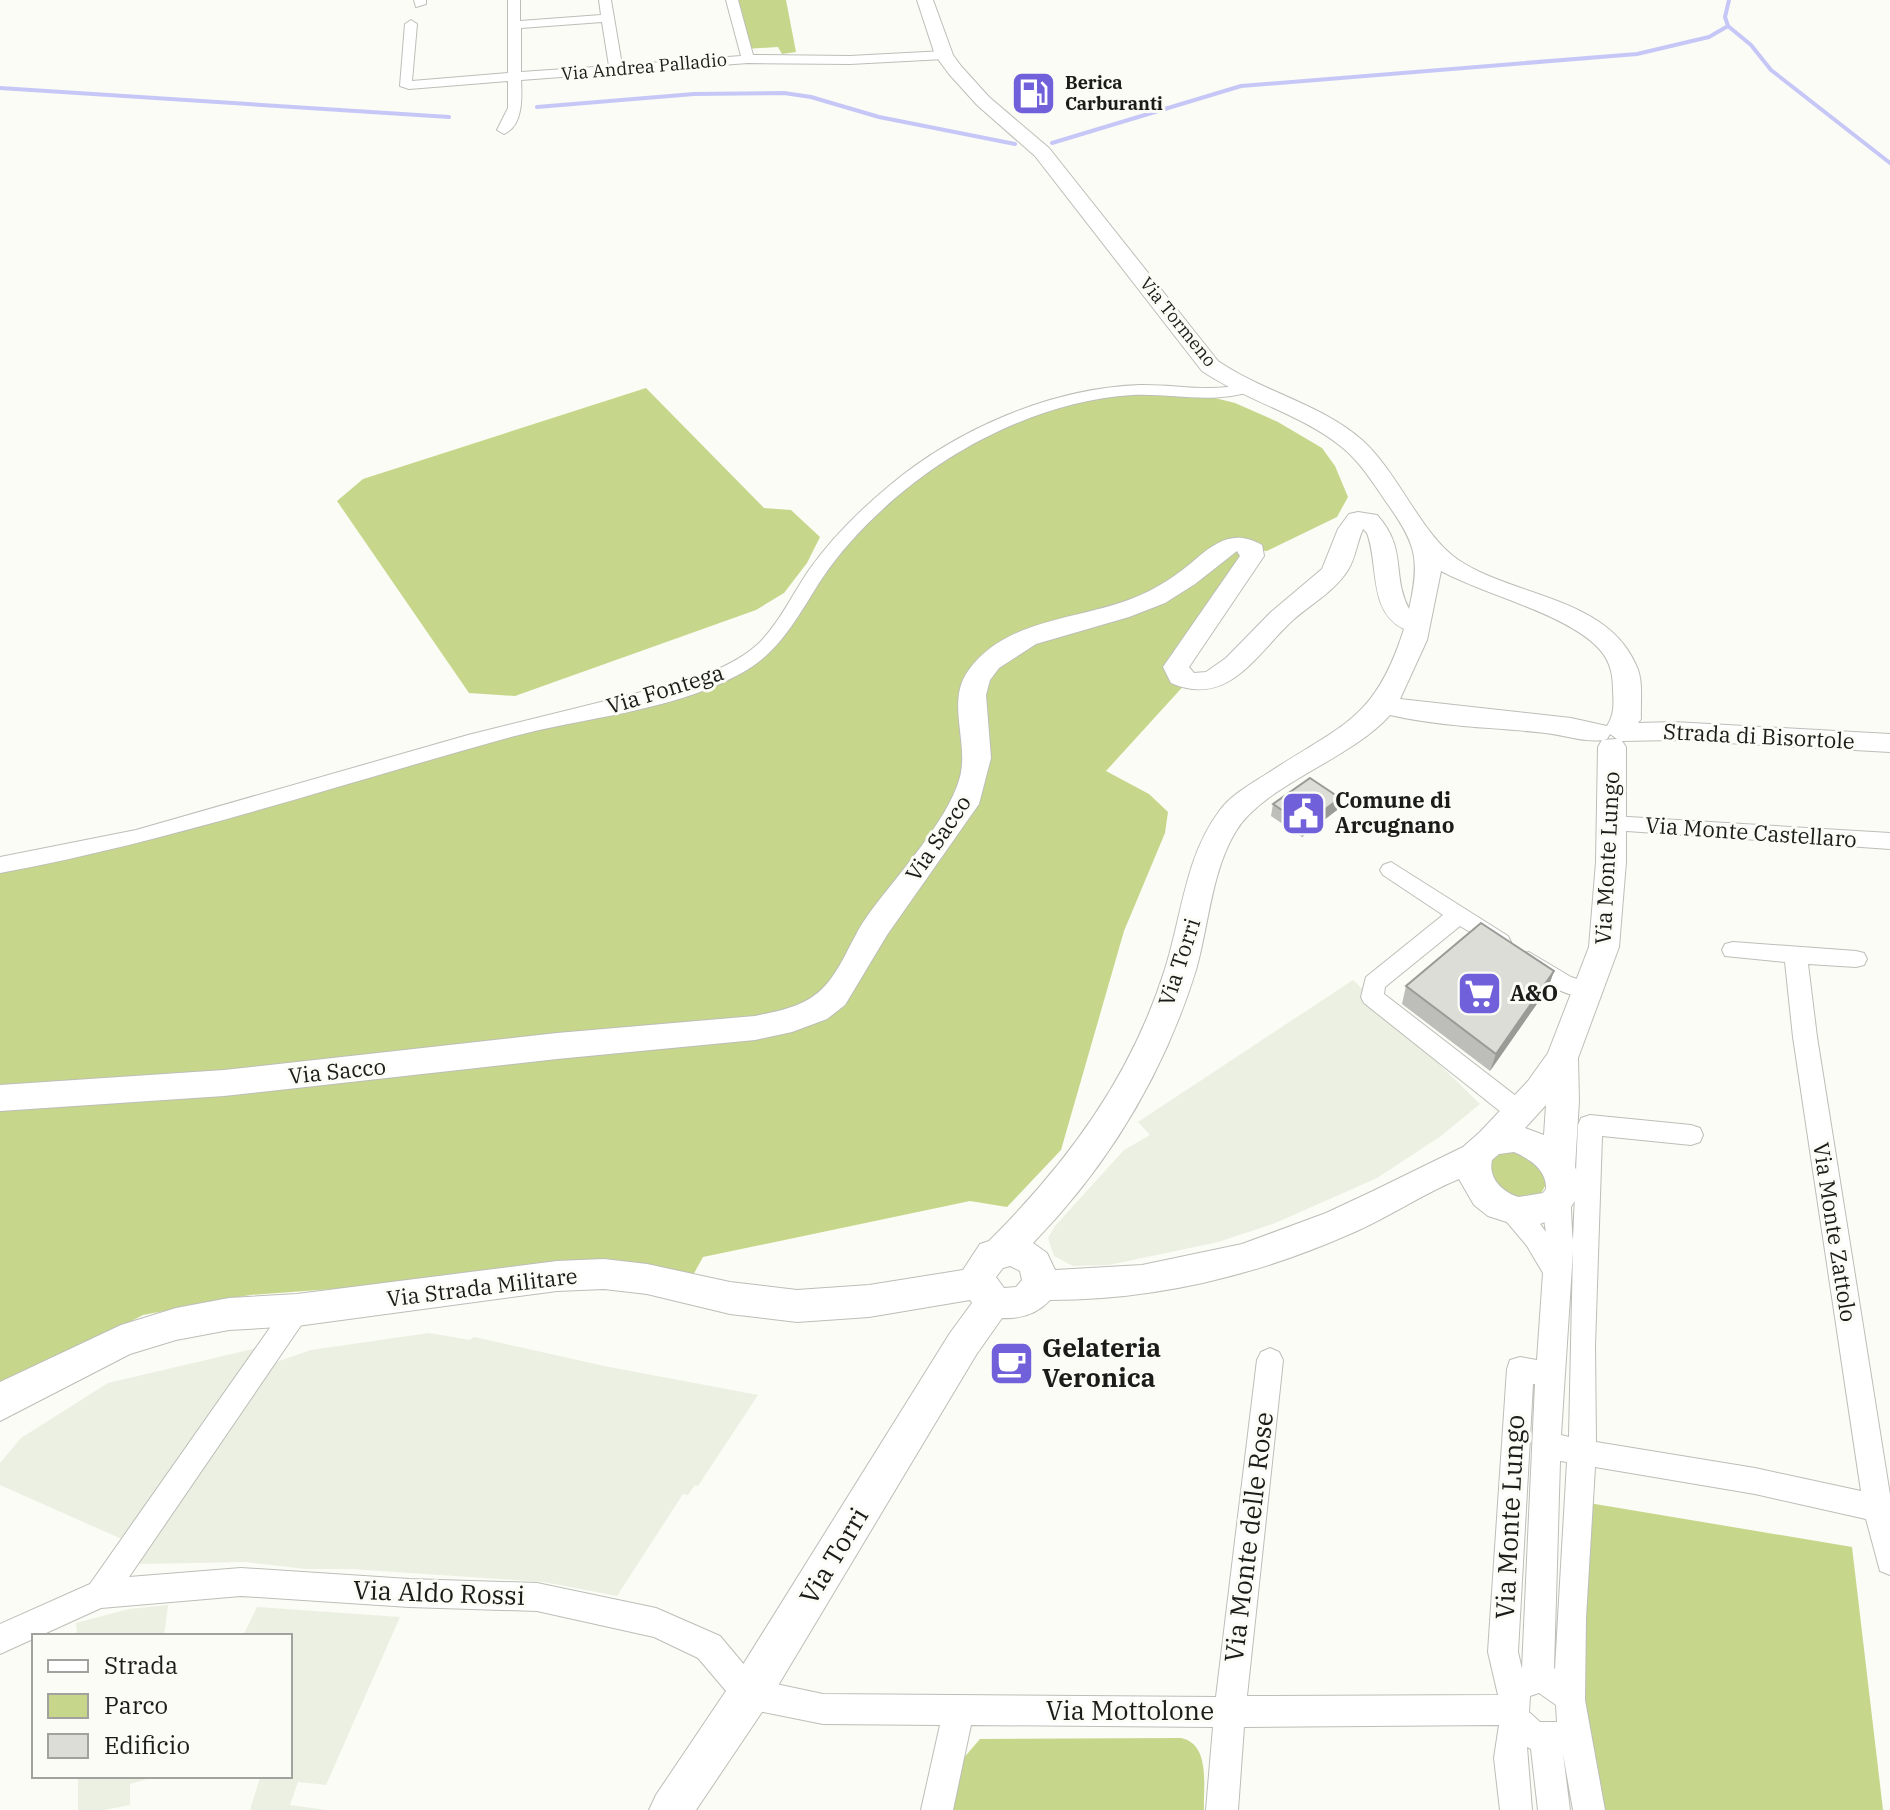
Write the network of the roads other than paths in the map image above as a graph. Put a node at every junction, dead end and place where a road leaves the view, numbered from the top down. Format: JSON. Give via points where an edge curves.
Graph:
{"nodes":[{"id":1,"x":514,"y":0,"type":"edge"},
{"id":2,"x":605,"y":0,"type":"edge"},
{"id":3,"x":732,"y":0,"type":"edge"},
{"id":4,"x":925,"y":0,"type":"edge"},
{"id":5,"x":608,"y":18,"type":"junction"},
{"id":6,"x":411,"y":24,"type":"dead end"},
{"id":7,"x":515,"y":25,"type":"junction"},
{"id":8,"x":944,"y":55,"type":"junction"},
{"id":9,"x":748,"y":59,"type":"junction"},
{"id":10,"x":616,"y":70,"type":"junction"},
{"id":11,"x":516,"y":77,"type":"junction"},
{"id":12,"x":504,"y":130,"type":"dead end"},
{"id":13,"x":1243,"y":389,"type":"junction"},
{"id":14,"x":1427,"y":546,"type":"junction"},
{"id":15,"x":1427,"y":574,"type":"junction"},
{"id":16,"x":1462,"y":575,"type":"junction"},
{"id":17,"x":1418,"y":626,"type":"junction"},
{"id":18,"x":1383,"y":704,"type":"junction"},
{"id":19,"x":1614,"y":735,"type":"junction"},
{"id":20,"x":1890,"y":743,"type":"edge"},
{"id":21,"x":1612,"y":823,"type":"junction"},
{"id":22,"x":1890,"y":841,"type":"edge"},
{"id":23,"x":0,"y":865,"type":"edge"},
{"id":24,"x":1391,"y":870,"type":"dead end"},
{"id":25,"x":1459,"y":915,"type":"junction"},
{"id":26,"x":1733,"y":950,"type":"dead end"},
{"id":27,"x":1796,"y":955,"type":"junction"},
{"id":28,"x":1856,"y":959,"type":"dead end"},
{"id":29,"x":1588,"y":991,"type":"junction"},
{"id":30,"x":1562,"y":1058,"type":"junction"},
{"id":31,"x":0,"y":1098,"type":"edge"},
{"id":32,"x":1520,"y":1113,"type":"junction"},
{"id":33,"x":1691,"y":1135,"type":"dead end"},
{"id":34,"x":1484,"y":1149,"type":"junction"},
{"id":35,"x":1559,"y":1181,"type":"junction"},
{"id":36,"x":1410,"y":1190,"type":"junction"},
{"id":37,"x":1501,"y":1205,"type":"junction"},
{"id":38,"x":1001,"y":1252,"type":"junction"},
{"id":39,"x":1556,"y":1273,"type":"junction"},
{"id":40,"x":1039,"y":1285,"type":"junction"},
{"id":41,"x":987,"y":1292,"type":"junction"},
{"id":42,"x":297,"y":1310,"type":"junction"},
{"id":43,"x":1270,"y":1360,"type":"dead end"},
{"id":44,"x":1549,"y":1375,"type":"junction"},
{"id":45,"x":0,"y":1404,"type":"edge"},
{"id":46,"x":1546,"y":1445,"type":"junction"},
{"id":47,"x":1582,"y":1452,"type":"junction"},
{"id":48,"x":1878,"y":1509,"type":"junction"},
{"id":49,"x":1890,"y":1561,"type":"edge"},
{"id":50,"x":100,"y":1594,"type":"junction"},
{"id":51,"x":0,"y":1639,"type":"edge"},
{"id":52,"x":1539,"y":1678,"type":"junction"},
{"id":53,"x":749,"y":1694,"type":"junction"},
{"id":54,"x":1513,"y":1708,"type":"junction"},
{"id":55,"x":959,"y":1711,"type":"junction"},
{"id":56,"x":1230,"y":1711,"type":"junction"},
{"id":57,"x":1572,"y":1712,"type":"junction"},
{"id":58,"x":1546,"y":1741,"type":"junction"},
{"id":59,"x":671,"y":1810,"type":"edge"},
{"id":60,"x":937,"y":1810,"type":"edge"},
{"id":61,"x":1222,"y":1810,"type":"edge"},
{"id":62,"x":1516,"y":1810,"type":"edge"},
{"id":63,"x":1554,"y":1810,"type":"edge"},
{"id":64,"x":1589,"y":1810,"type":"edge"}],
"edges":[{"from":1,"to":7,"type":"street"},
{"from":2,"to":5,"type":"street"},
{"from":3,"to":9,"type":"street"},
{"from":4,"to":8,"type":"main road","name":"Via Tormeno"},
{"from":5,"to":7,"type":"street"},
{"from":5,"to":10,"type":"street"},
{"from":6,"to":11,"type":"street","name":"Via Andrea Palladio","via":[[405,83]]},
{"from":7,"to":11,"type":"street"},
{"from":8,"to":9,"type":"street","name":"Via Andrea Palladio"},
{"from":8,"to":13,"type":"main road","name":"Via Tormeno","via":[[983,101],[1042,152],[1210,366]]},
{"from":9,"to":10,"type":"street","name":"Via Andrea Palladio"},
{"from":10,"to":11,"type":"street","name":"Via Andrea Palladio"},
{"from":11,"to":12,"type":"street","via":[[515,108]]},
{"from":13,"to":14,"type":"main road","name":"Via Tormeno","via":[[1322,425],[1358,449]]},
{"from":13,"to":23,"type":"street","name":"Via Fontega","via":[[1222,395],[1168,390],[1096,395],[1022,417],[961,445],[872,506],[847,532],[775,638],[752,659],[712,679],[534,724],[160,832]]},
{"from":14,"to":15,"type":"main road"},
{"from":14,"to":16,"type":"main road","name":"Via Tormeno"},
{"from":15,"to":16,"type":"main road"},
{"from":15,"to":17,"type":"main road"},
{"from":16,"to":19,"type":"main road","name":"Via Monte Lungo","via":[[1584,624],[1613,646],[1624,667],[1627,719]]},
{"from":17,"to":18,"type":"main road"},
{"from":17,"to":31,"type":"main road","name":"Via Sacco","via":[[1394,608],[1382,535],[1368,520],[1358,519],[1350,525],[1342,557],[1329,577],[1218,676],[1202,682],[1180,677],[1176,667],[1252,556],[1246,546],[1224,548],[1149,601],[1007,648],[976,679],[978,754],[965,804],[876,927],[834,997],[792,1020],[224,1083]]},
{"from":18,"to":19,"type":"main road","name":"Strada di Bisortole","via":[[1434,715],[1571,726]]},
{"from":18,"to":38,"type":"main road","name":"Via Torri","via":[[1253,797],[1223,828],[1179,972],[1128,1095],[1083,1165]]},
{"from":19,"to":20,"type":"main road","name":"Strada di Bisortole","via":[[1674,731]]},
{"from":19,"to":21,"type":"main road","name":"Via Monte Lungo"},
{"from":21,"to":22,"type":"street","name":"Via Monte Castellaro"},
{"from":21,"to":29,"type":"main road","name":"Via Monte Lungo","via":[[1604,947]]},
{"from":24,"to":25,"type":"street"},
{"from":25,"to":29,"type":"street","via":[[1563,983]]},
{"from":25,"to":32,"type":"street","via":[[1374,983],[1372,997]]},
{"from":26,"to":27,"type":"street"},
{"from":27,"to":28,"type":"street"},
{"from":27,"to":48,"type":"street","name":"Via Monte Zattolo"},
{"from":29,"to":30,"type":"main road","name":"Via Monte Lungo"},
{"from":30,"to":32,"type":"main road"},
{"from":30,"to":35,"type":"main road"},
{"from":32,"to":34,"type":"main road"},
{"from":33,"to":47,"type":"street","via":[[1590,1125]]},
{"from":34,"to":35,"type":"main road","via":[[1514,1138],[1535,1144]]},
{"from":34,"to":36,"type":"main road"},
{"from":34,"to":37,"type":"main road","via":[[1473,1175]]},
{"from":35,"to":37,"type":"main road","via":[[1539,1210]]},
{"from":35,"to":39,"type":"street","name":"Via Monte Lungo","via":[[1556,1214],[1561,1244]]},
{"from":36,"to":37,"type":"main road","via":[[1457,1191]]},
{"from":36,"to":40,"type":"main road","via":[[1334,1227],[1226,1263],[1153,1279]]},
{"from":37,"to":39,"type":"street","via":[[1535,1233]]},
{"from":38,"to":40,"type":"main road","via":[[1028,1256],[1038,1269]]},
{"from":38,"to":41,"type":"main road","via":[[986,1260],[978,1275]]},
{"from":39,"to":44,"type":"street","name":"Via Monte Lungo"},
{"from":40,"to":41,"type":"main road","via":[[1022,1302],[1003,1304]]},
{"from":41,"to":42,"type":"main road","name":"Via Strada Militare","via":[[797,1306],[604,1274]]},
{"from":41,"to":53,"type":"main road","name":"Via Torri","via":[[963,1344]]},
{"from":42,"to":45,"type":"main road","name":"Via Strada Militare","via":[[229,1314],[121,1341]]},
{"from":42,"to":50,"type":"street"},
{"from":43,"to":56,"type":"street","name":"Via Monte delle Rose"},
{"from":44,"to":46,"type":"street","name":"Via Monte Lungo"},
{"from":44,"to":54,"type":"street","name":"Via Monte Lungo","via":[[1520,1369],[1503,1652]]},
{"from":46,"to":47,"type":"street"},
{"from":46,"to":52,"type":"street","name":"Via Monte Lungo"},
{"from":47,"to":48,"type":"street","via":[[1831,1495]]},
{"from":47,"to":57,"type":"street","via":[[1571,1618]]},
{"from":48,"to":49,"type":"street","name":"Via Monte Zattolo"},
{"from":50,"to":51,"type":"street","name":"Via Aldo Rossi"},
{"from":50,"to":53,"type":"street","name":"Via Aldo Rossi","via":[[241,1582],[537,1597],[656,1623],[709,1647]]},
{"from":52,"to":54,"type":"street","via":[[1518,1685]]},
{"from":52,"to":57,"type":"street","via":[[1562,1689]]},
{"from":53,"to":55,"type":"street","name":"Via Mottolone","via":[[823,1709]]},
{"from":53,"to":59,"type":"main road","name":"Via Torri"},
{"from":54,"to":56,"type":"street","name":"Via Mottolone"},
{"from":54,"to":58,"type":"street","via":[[1523,1729]]},
{"from":54,"to":62,"type":"street","name":"Via Monte Lungo","via":[[1510,1758]]},
{"from":55,"to":56,"type":"street","name":"Via Mottolone"},
{"from":55,"to":60,"type":"street"},
{"from":56,"to":61,"type":"street","name":"Via Monte delle Rose"},
{"from":57,"to":58,"type":"street","via":[[1567,1733]]},
{"from":57,"to":64,"type":"street"},
{"from":58,"to":63,"type":"street"}]}
